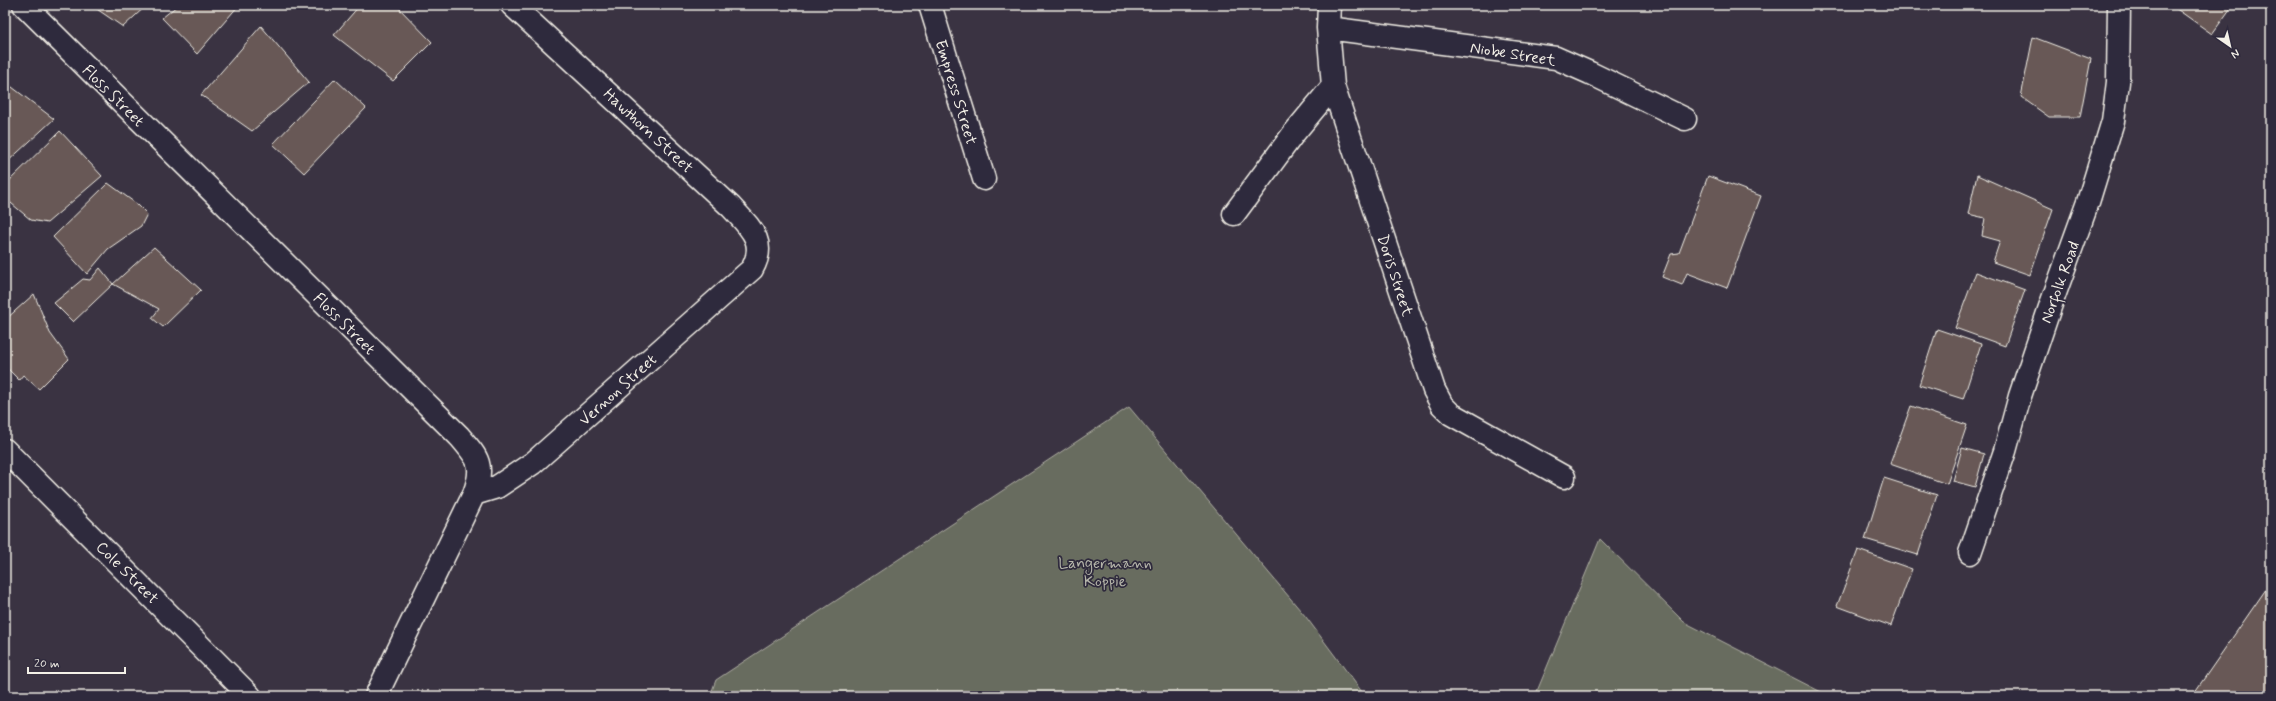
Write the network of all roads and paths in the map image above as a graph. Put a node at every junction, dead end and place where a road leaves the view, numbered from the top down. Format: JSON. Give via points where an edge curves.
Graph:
{"nodes":[{"id":1,"x":24,"y":5,"type":"edge"},
{"id":2,"x":512,"y":5,"type":"edge"},
{"id":3,"x":930,"y":5,"type":"edge"},
{"id":4,"x":1329,"y":5,"type":"edge"},
{"id":5,"x":2119,"y":5,"type":"edge"},
{"id":6,"x":1328,"y":28,"type":"junction"},
{"id":7,"x":1333,"y":86,"type":"junction"},
{"id":8,"x":1685,"y":119,"type":"dead end"},
{"id":9,"x":984,"y":179,"type":"dead end"},
{"id":10,"x":1234,"y":214,"type":"dead end"},
{"id":11,"x":752,"y":269,"type":"joint"},
{"id":12,"x":5,"y":450,"type":"edge"},
{"id":13,"x":1564,"y":477,"type":"dead end"},
{"id":14,"x":474,"y":494,"type":"junction"},
{"id":15,"x":1970,"y":553,"type":"dead end"},
{"id":16,"x":250,"y":696,"type":"edge"},
{"id":17,"x":376,"y":696,"type":"edge"}],
"edges":[{"from":1,"to":14,"type":"street","name":"Floss Street","via":[[459,436],[475,455],[480,468]]},
{"from":2,"to":11,"type":"street","name":"Hawthorn Street","via":[[720,196],[747,224],[758,244],[759,257]]},
{"from":3,"to":9,"type":"street","name":"Empress Street"},
{"from":4,"to":6,"type":"street","name":"Doris Street"},
{"from":5,"to":15,"type":"street","name":"Norfolk Road","via":[[2118,82],[2113,121]]},
{"from":6,"to":7,"type":"street","name":"Doris Street"},
{"from":6,"to":8,"type":"street","name":"Niobe Street","via":[[1556,58]]},
{"from":7,"to":10,"type":"street","via":[[1294,133]]},
{"from":7,"to":13,"type":"street","name":"Doris Street","via":[[1426,368],[1442,405],[1457,418]]},
{"from":11,"to":14,"type":"street","name":"Vernon Street","via":[[533,463],[497,487]]},
{"from":12,"to":16,"type":"street","name":"Cole Street"},
{"from":14,"to":17,"type":"street","name":"Floss Street"}]}
